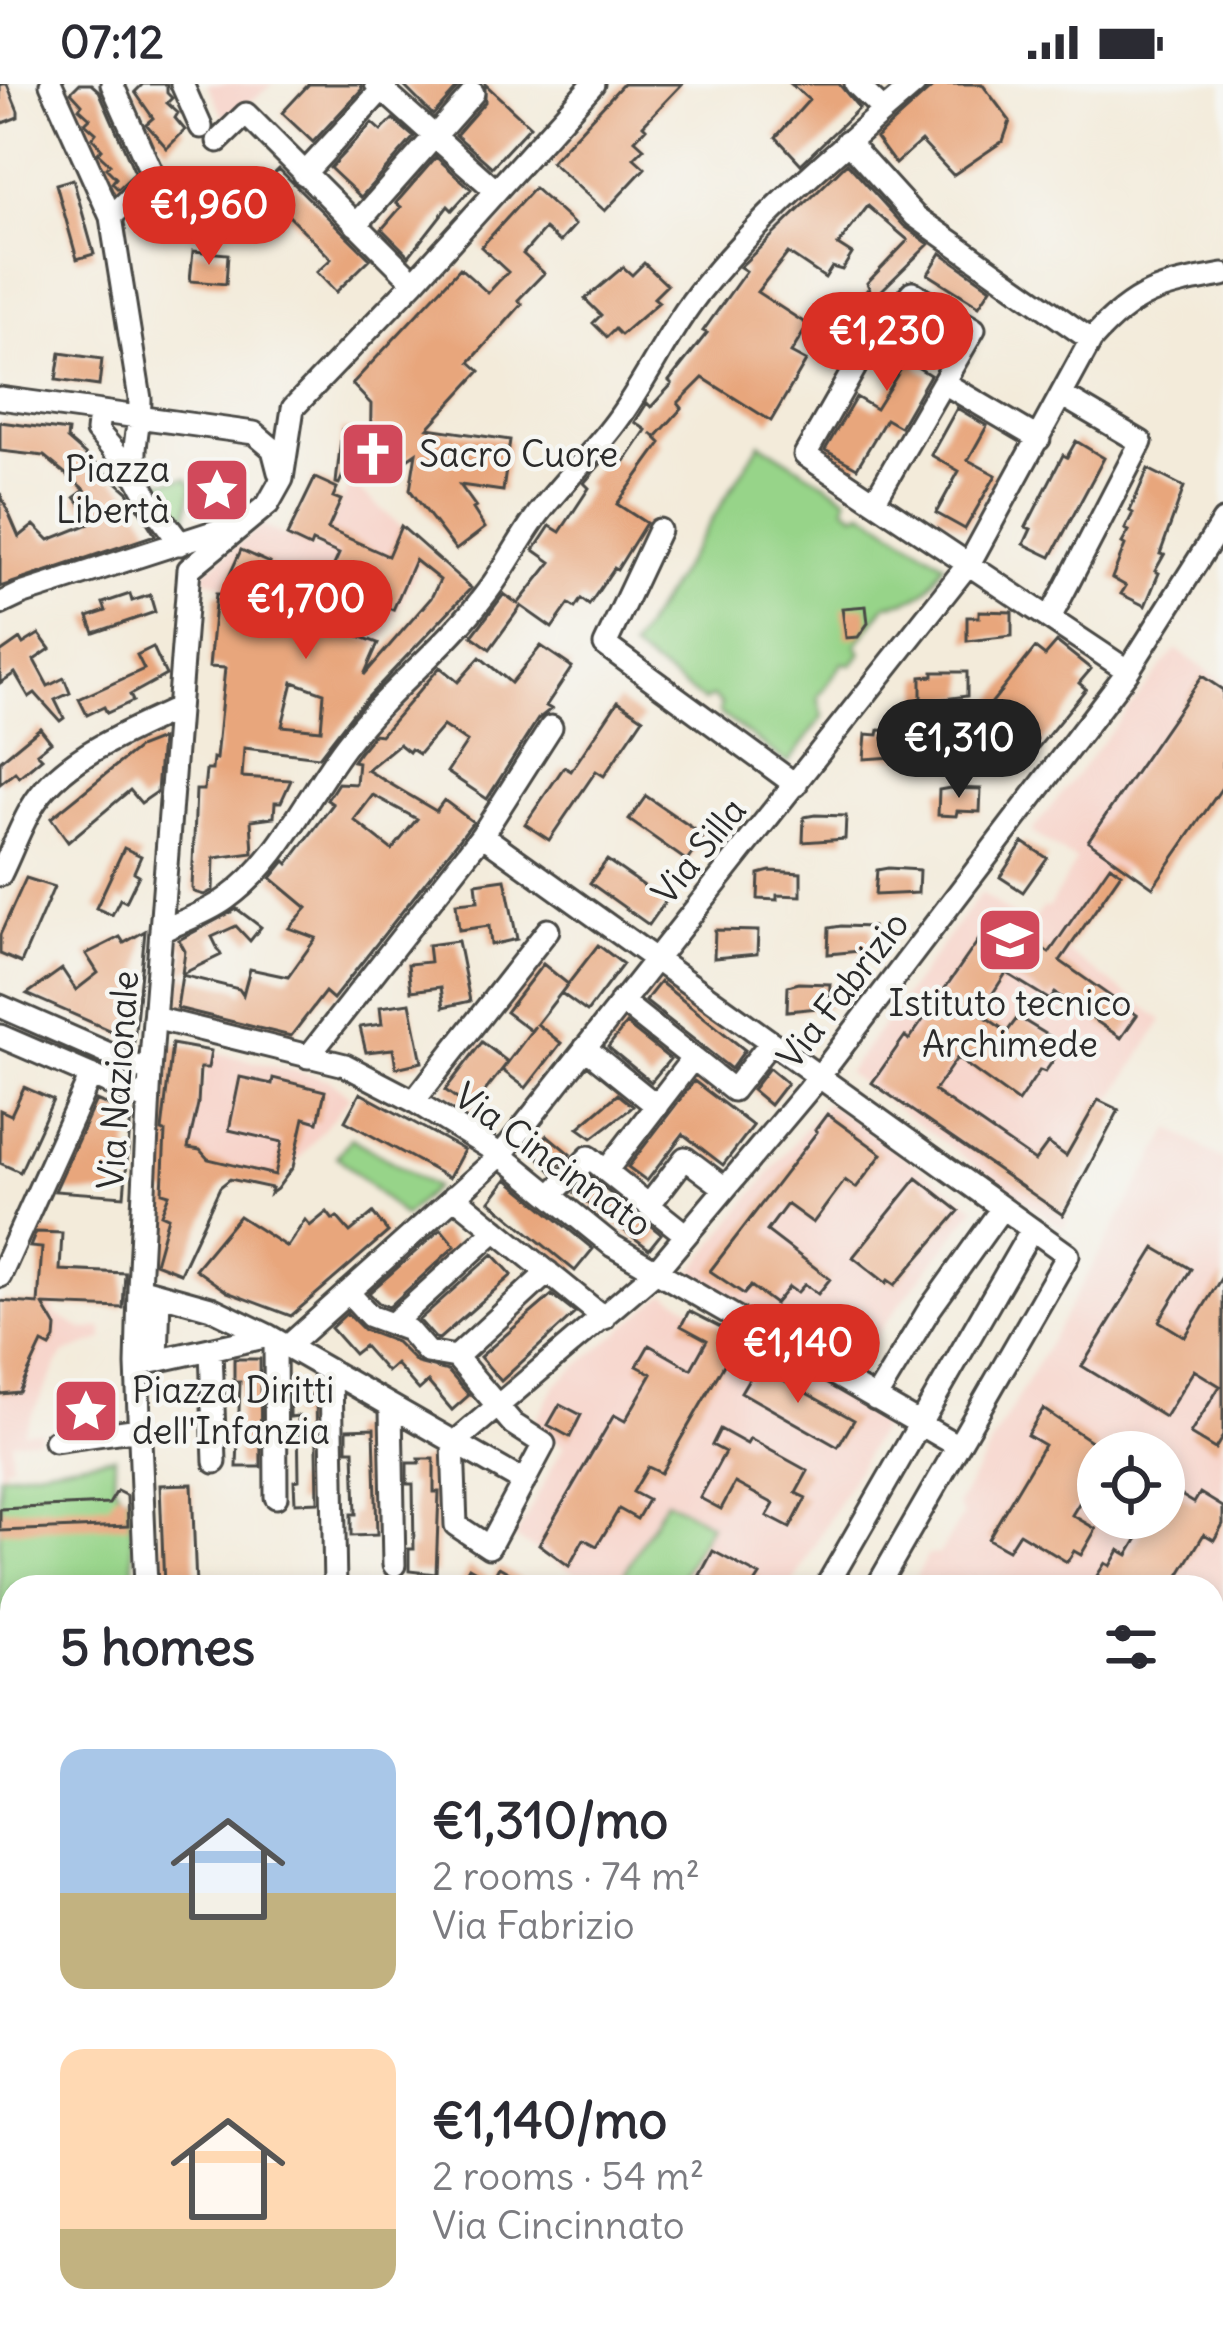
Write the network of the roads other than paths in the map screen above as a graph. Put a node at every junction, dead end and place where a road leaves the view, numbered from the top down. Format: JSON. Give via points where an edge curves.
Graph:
{"nodes":[{"id":1,"x":112,"y":84,"type":"edge"},
{"id":2,"x":182,"y":84,"type":"edge"},
{"id":3,"x":593,"y":84,"type":"edge"},
{"id":4,"x":856,"y":84,"type":"edge"},
{"id":5,"x":915,"y":84,"type":"edge"},
{"id":6,"x":56,"y":86,"type":"edge"},
{"id":7,"x":382,"y":86,"type":"edge"},
{"id":8,"x":473,"y":93,"type":"dead end"},
{"id":9,"x":884,"y":111,"type":"junction"},
{"id":10,"x":435,"y":136,"type":"junction"},
{"id":11,"x":847,"y":142,"type":"junction"},
{"id":12,"x":304,"y":174,"type":"junction"},
{"id":13,"x":495,"y":190,"type":"junction"},
{"id":14,"x":111,"y":217,"type":"junction"},
{"id":15,"x":356,"y":225,"type":"junction"},
{"id":16,"x":1223,"y":275,"type":"edge"},
{"id":17,"x":414,"y":282,"type":"junction"},
{"id":18,"x":1091,"y":340,"type":"junction"},
{"id":19,"x":944,"y":383,"type":"junction"},
{"id":20,"x":1064,"y":396,"type":"junction"},
{"id":21,"x":0,"y":398,"type":"edge"},
{"id":22,"x":99,"y":414,"type":"junction"},
{"id":23,"x":140,"y":418,"type":"junction"},
{"id":24,"x":1039,"y":439,"type":"junction"},
{"id":25,"x":137,"y":477,"type":"junction"},
{"id":26,"x":282,"y":479,"type":"junction"},
{"id":27,"x":874,"y":500,"type":"junction"},
{"id":28,"x":248,"y":520,"type":"junction"},
{"id":29,"x":1223,"y":521,"type":"edge"},
{"id":30,"x":659,"y":530,"type":"dead end"},
{"id":31,"x":172,"y":547,"type":"junction"},
{"id":32,"x":970,"y":562,"type":"junction"},
{"id":33,"x":0,"y":604,"type":"edge"},
{"id":34,"x":1051,"y":616,"type":"junction"},
{"id":35,"x":1128,"y":671,"type":"junction"},
{"id":36,"x":177,"y":709,"type":"junction"},
{"id":37,"x":551,"y":727,"type":"dead end"},
{"id":38,"x":796,"y":785,"type":"junction"},
{"id":39,"x":482,"y":835,"type":"junction"},
{"id":40,"x":0,"y":875,"type":"edge"},
{"id":41,"x":548,"y":930,"type":"dead end"},
{"id":42,"x":161,"y":931,"type":"junction"},
{"id":43,"x":654,"y":958,"type":"junction"},
{"id":44,"x":621,"y":1001,"type":"junction"},
{"id":45,"x":0,"y":1006,"type":"edge"},
{"id":46,"x":154,"y":1018,"type":"junction"},
{"id":47,"x":0,"y":1036,"type":"edge"},
{"id":48,"x":770,"y":1043,"type":"junction"},
{"id":49,"x":585,"y":1048,"type":"junction"},
{"id":50,"x":308,"y":1057,"type":"junction"},
{"id":51,"x":694,"y":1058,"type":"junction"},
{"id":52,"x":150,"y":1072,"type":"junction"},
{"id":53,"x":91,"y":1076,"type":"junction"},
{"id":54,"x":818,"y":1078,"type":"junction"},
{"id":55,"x":148,"y":1100,"type":"junction"},
{"id":56,"x":414,"y":1101,"type":"junction"},
{"id":57,"x":657,"y":1106,"type":"junction"},
{"id":58,"x":501,"y":1155,"type":"junction"},
{"id":59,"x":606,"y":1171,"type":"junction"},
{"id":60,"x":725,"y":1188,"type":"junction"},
{"id":61,"x":552,"y":1194,"type":"junction"},
{"id":62,"x":454,"y":1196,"type":"junction"},
{"id":63,"x":993,"y":1202,"type":"junction"},
{"id":64,"x":649,"y":1205,"type":"junction"},
{"id":65,"x":1032,"y":1229,"type":"junction"},
{"id":66,"x":496,"y":1230,"type":"junction"},
{"id":67,"x":686,"y":1234,"type":"junction"},
{"id":68,"x":548,"y":1272,"type":"junction"},
{"id":69,"x":655,"y":1272,"type":"junction"},
{"id":70,"x":0,"y":1276,"type":"edge"},
{"id":71,"x":149,"y":1291,"type":"junction"},
{"id":72,"x":348,"y":1292,"type":"junction"},
{"id":73,"x":604,"y":1318,"type":"junction"},
{"id":74,"x":392,"y":1324,"type":"junction"},
{"id":75,"x":277,"y":1341,"type":"junction"},
{"id":76,"x":211,"y":1350,"type":"junction"},
{"id":77,"x":456,"y":1357,"type":"junction"},
{"id":78,"x":147,"y":1363,"type":"junction"},
{"id":79,"x":331,"y":1374,"type":"junction"},
{"id":80,"x":883,"y":1404,"type":"junction"},
{"id":81,"x":498,"y":1405,"type":"junction"},
{"id":82,"x":391,"y":1409,"type":"junction"},
{"id":83,"x":920,"y":1424,"type":"junction"},
{"id":84,"x":140,"y":1429,"type":"junction"},
{"id":85,"x":55,"y":1441,"type":"dead end"},
{"id":86,"x":453,"y":1444,"type":"junction"},
{"id":87,"x":958,"y":1446,"type":"junction"},
{"id":88,"x":214,"y":1462,"type":"dead end"},
{"id":89,"x":524,"y":1482,"type":"junction"},
{"id":90,"x":277,"y":1497,"type":"dead end"},
{"id":91,"x":394,"y":1565,"type":"dead end"},
{"id":92,"x":146,"y":1575,"type":"edge"},
{"id":93,"x":335,"y":1575,"type":"edge"},
{"id":94,"x":833,"y":1575,"type":"edge"},
{"id":95,"x":884,"y":1575,"type":"edge"}],
"edges":[{"from":1,"to":14,"type":"street","via":[[153,176]]},
{"from":2,"to":12,"type":"street","via":[[210,134],[246,114]]},
{"from":3,"to":13,"type":"street"},
{"from":4,"to":9,"type":"street"},
{"from":5,"to":9,"type":"street"},
{"from":6,"to":14,"type":"street"},
{"from":7,"to":10,"type":"street"},
{"from":7,"to":12,"type":"street"},
{"from":8,"to":10,"type":"street"},
{"from":9,"to":11,"type":"street"},
{"from":10,"to":13,"type":"street"},
{"from":10,"to":15,"type":"street"},
{"from":11,"to":18,"type":"street","via":[[915,216]]},
{"from":11,"to":42,"type":"street","via":[[701,289],[616,422],[533,521],[486,594],[348,742],[298,820],[226,899]]},
{"from":12,"to":15,"type":"street"},
{"from":13,"to":17,"type":"street"},
{"from":14,"to":23,"type":"street"},
{"from":15,"to":17,"type":"street"},
{"from":16,"to":18,"type":"street","via":[[1159,286],[1115,313]]},
{"from":17,"to":26,"type":"street","via":[[293,408]]},
{"from":18,"to":20,"type":"street","name":"Via Silla"},
{"from":19,"to":24,"type":"street"},
{"from":19,"to":27,"type":"street"},
{"from":19,"to":27,"type":"street","via":[[974,329],[912,292],[862,355],[806,455]]},
{"from":20,"to":24,"type":"street","name":"Via Silla"},
{"from":20,"to":34,"type":"street","via":[[1142,442]]},
{"from":21,"to":22,"type":"street"},
{"from":22,"to":23,"type":"street"},
{"from":22,"to":25,"type":"street","via":[[97,430]]},
{"from":23,"to":25,"type":"street","via":[[132,449]]},
{"from":23,"to":26,"type":"street","via":[[254,433],[273,449]]},
{"from":24,"to":32,"type":"street","name":"Via Silla"},
{"from":25,"to":31,"type":"street"},
{"from":26,"to":28,"type":"street"},
{"from":27,"to":32,"type":"street"},
{"from":28,"to":31,"type":"street"},
{"from":28,"to":36,"type":"street","name":"Via Nazionale","via":[[187,577]]},
{"from":29,"to":35,"type":"street","name":"Via Fabrizio"},
{"from":30,"to":38,"type":"street","via":[[604,646]]},
{"from":31,"to":33,"type":"street"},
{"from":32,"to":34,"type":"street"},
{"from":32,"to":38,"type":"street","name":"Via Silla"},
{"from":34,"to":35,"type":"street"},
{"from":35,"to":54,"type":"street","name":"Via Fabrizio"},
{"from":36,"to":40,"type":"street","via":[[98,746],[54,784],[34,804]]},
{"from":36,"to":42,"type":"street","name":"Via Nazionale"},
{"from":37,"to":39,"type":"street"},
{"from":38,"to":43,"type":"street","name":"Via Silla"},
{"from":39,"to":43,"type":"street"},
{"from":39,"to":50,"type":"street"},
{"from":41,"to":56,"type":"street"},
{"from":42,"to":46,"type":"street","name":"Via Nazionale"},
{"from":43,"to":44,"type":"street","name":"Via Silla"},
{"from":43,"to":48,"type":"street"},
{"from":44,"to":49,"type":"street","name":"Via Silla"},
{"from":44,"to":51,"type":"street"},
{"from":45,"to":52,"type":"street"},
{"from":46,"to":50,"type":"street","name":"Via Cincinnato"},
{"from":46,"to":52,"type":"street","name":"Via Nazionale"},
{"from":47,"to":53,"type":"street"},
{"from":48,"to":51,"type":"street","via":[[733,1090]]},
{"from":48,"to":54,"type":"street"},
{"from":49,"to":57,"type":"street"},
{"from":49,"to":58,"type":"street","name":"Via Silla"},
{"from":50,"to":56,"type":"street","name":"Via Cincinnato","via":[[345,1065]]},
{"from":51,"to":57,"type":"street"},
{"from":52,"to":55,"type":"street","name":"Via Nazionale"},
{"from":53,"to":55,"type":"street"},
{"from":53,"to":70,"type":"street"},
{"from":54,"to":60,"type":"street","name":"Via Fabrizio"},
{"from":54,"to":63,"type":"street"},
{"from":55,"to":71,"type":"street","name":"Via Nazionale"},
{"from":56,"to":58,"type":"street","name":"Via Cincinnato"},
{"from":57,"to":59,"type":"street"},
{"from":58,"to":61,"type":"street","name":"Via Cincinnato"},
{"from":58,"to":62,"type":"street","name":"Via Silla"},
{"from":59,"to":61,"type":"street","via":[[589,1157]]},
{"from":59,"to":64,"type":"street"},
{"from":60,"to":64,"type":"street","via":[[685,1158]]},
{"from":60,"to":67,"type":"street","name":"Via Fabrizio"},
{"from":61,"to":69,"type":"street","name":"Via Cincinnato"},
{"from":62,"to":66,"type":"street"},
{"from":62,"to":72,"type":"street","name":"Via Silla"},
{"from":63,"to":65,"type":"street"},
{"from":63,"to":80,"type":"street"},
{"from":64,"to":67,"type":"street"},
{"from":65,"to":83,"type":"street"},
{"from":65,"to":87,"type":"street","via":[[1068,1255]]},
{"from":66,"to":68,"type":"street"},
{"from":66,"to":74,"type":"street"},
{"from":67,"to":69,"type":"street","name":"Via Fabrizio"},
{"from":68,"to":73,"type":"street"},
{"from":68,"to":77,"type":"street"},
{"from":69,"to":73,"type":"street","name":"Via Fabrizio"},
{"from":69,"to":80,"type":"street","name":"Via Cincinnato"},
{"from":71,"to":75,"type":"street","via":[[211,1308]]},
{"from":71,"to":78,"type":"street","name":"Via Nazionale"},
{"from":72,"to":74,"type":"street","via":[[370,1316]]},
{"from":72,"to":75,"type":"street","name":"Via Silla"},
{"from":73,"to":81,"type":"street","name":"Via Fabrizio"},
{"from":74,"to":77,"type":"street","via":[[427,1352]]},
{"from":75,"to":76,"type":"street"},
{"from":75,"to":79,"type":"street"},
{"from":75,"to":90,"type":"street"},
{"from":76,"to":78,"type":"street"},
{"from":76,"to":88,"type":"street"},
{"from":77,"to":81,"type":"street"},
{"from":78,"to":84,"type":"street"},
{"from":79,"to":82,"type":"street"},
{"from":79,"to":93,"type":"street"},
{"from":80,"to":83,"type":"street","name":"Via Cincinnato"},
{"from":81,"to":86,"type":"street","name":"Via Fabrizio"},
{"from":81,"to":89,"type":"street","via":[[544,1444]]},
{"from":82,"to":86,"type":"street"},
{"from":82,"to":91,"type":"street"},
{"from":83,"to":87,"type":"street","name":"Via Cincinnato"},
{"from":83,"to":94,"type":"street"},
{"from":84,"to":85,"type":"street"},
{"from":84,"to":92,"type":"street"},
{"from":86,"to":89,"type":"street"},
{"from":86,"to":89,"type":"street","via":[[456,1526],[489,1547]]},
{"from":87,"to":95,"type":"street"}]}
